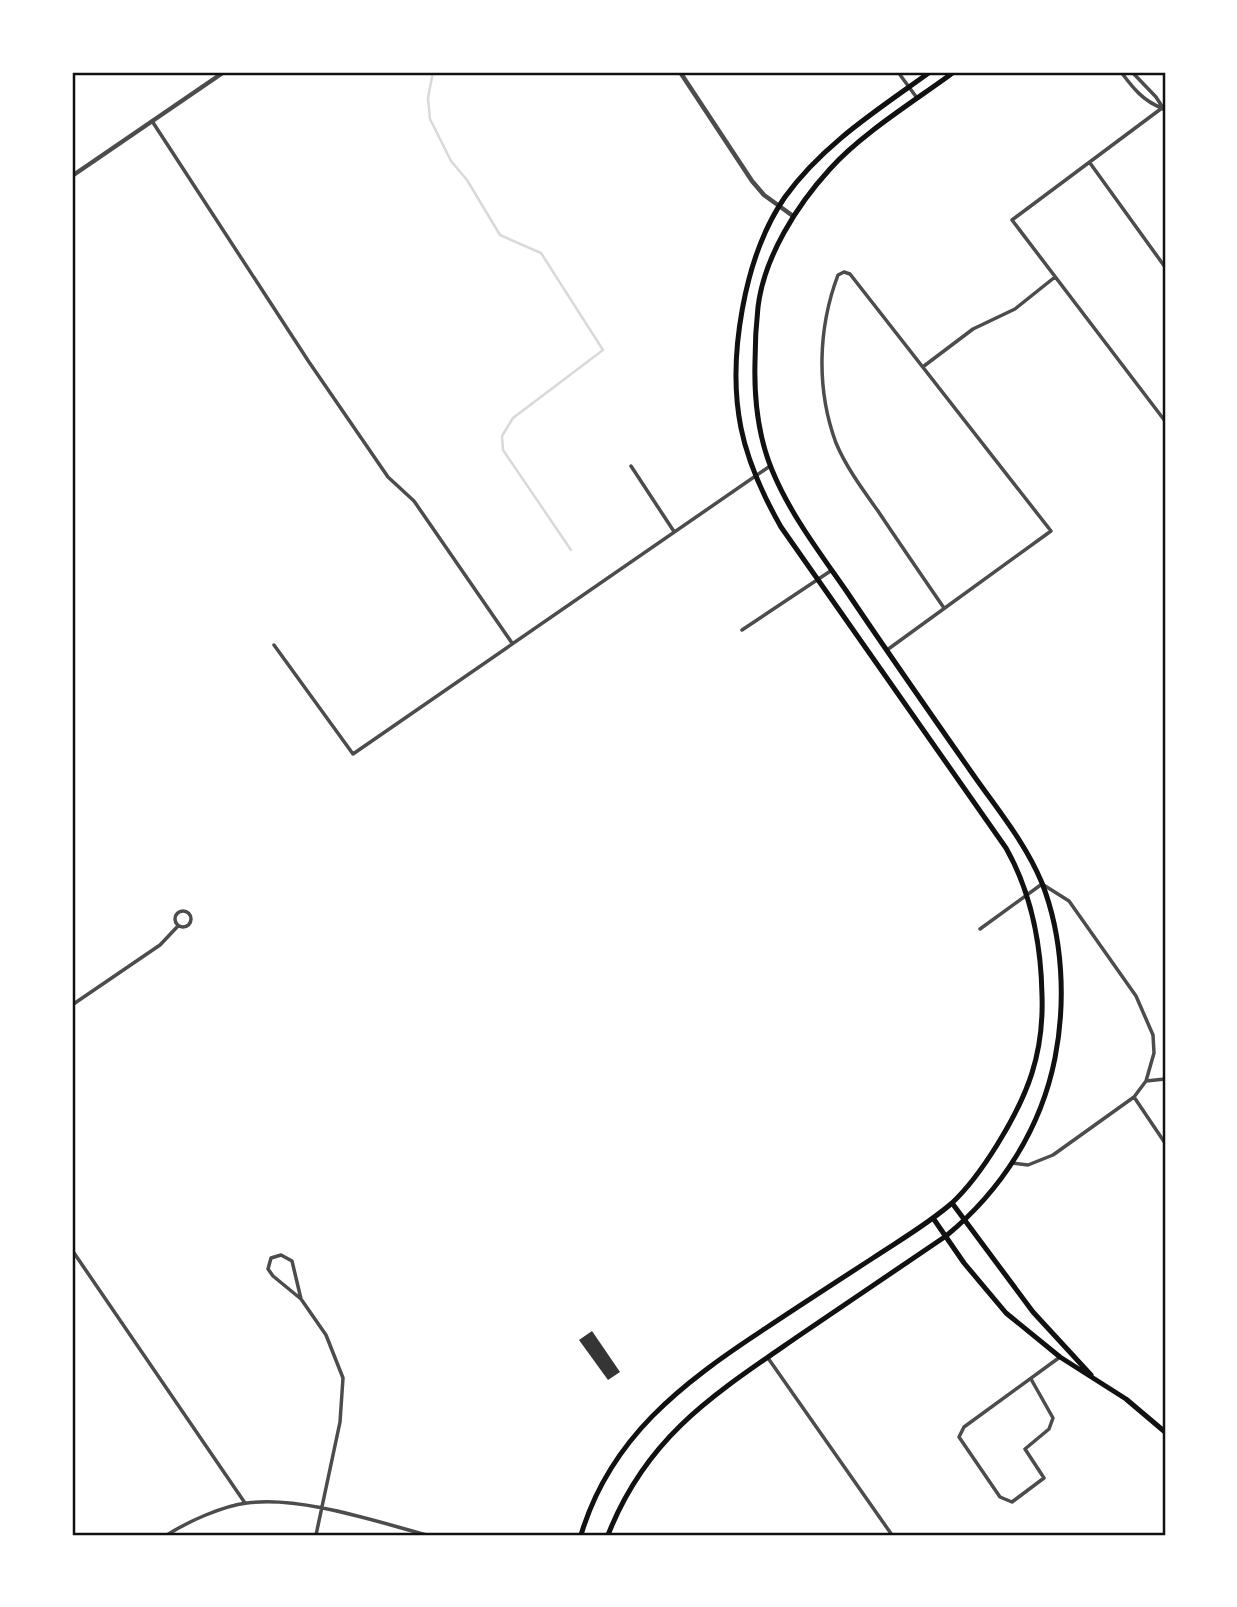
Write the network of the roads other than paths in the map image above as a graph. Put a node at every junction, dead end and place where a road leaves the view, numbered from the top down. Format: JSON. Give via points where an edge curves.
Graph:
{"nodes":[{"id":1,"x":224,"y":72,"type":"edge"},
{"id":2,"x":680,"y":72,"type":"edge"},
{"id":3,"x":898,"y":72,"type":"edge"},
{"id":4,"x":930,"y":72,"type":"edge"},
{"id":5,"x":954,"y":72,"type":"edge"},
{"id":6,"x":1121,"y":72,"type":"edge"},
{"id":7,"x":1132,"y":72,"type":"edge"},
{"id":8,"x":909,"y":87,"type":"junction"},
{"id":9,"x":917,"y":98,"type":"junction"},
{"id":10,"x":1164,"y":110,"type":"edge"},
{"id":11,"x":151,"y":121,"type":"junction"},
{"id":12,"x":1090,"y":163,"type":"junction"},
{"id":13,"x":72,"y":176,"type":"edge"},
{"id":14,"x":779,"y":207,"type":"junction"},
{"id":15,"x":793,"y":216,"type":"junction"},
{"id":16,"x":1165,"y":267,"type":"edge"},
{"id":17,"x":1055,"y":277,"type":"junction"},
{"id":18,"x":923,"y":366,"type":"junction"},
{"id":19,"x":1165,"y":421,"type":"edge"},
{"id":20,"x":631,"y":466,"type":"dead end"},
{"id":21,"x":770,"y":466,"type":"junction"},
{"id":22,"x":756,"y":475,"type":"junction"},
{"id":23,"x":673,"y":530,"type":"junction"},
{"id":24,"x":832,"y":570,"type":"junction"},
{"id":25,"x":817,"y":580,"type":"junction"},
{"id":26,"x":944,"y":608,"type":"junction"},
{"id":27,"x":742,"y":631,"type":"dead end"},
{"id":28,"x":512,"y":643,"type":"junction"},
{"id":29,"x":274,"y":645,"type":"dead end"},
{"id":30,"x":887,"y":650,"type":"junction"},
{"id":31,"x":1042,"y":884,"type":"junction"},
{"id":32,"x":1027,"y":895,"type":"junction"},
{"id":33,"x":178,"y":926,"type":"junction"},
{"id":34,"x":980,"y":929,"type":"dead end"},
{"id":35,"x":72,"y":1005,"type":"edge"},
{"id":36,"x":1165,"y":1079,"type":"edge"},
{"id":37,"x":1146,"y":1081,"type":"junction"},
{"id":38,"x":1134,"y":1097,"type":"junction"},
{"id":39,"x":1165,"y":1143,"type":"edge"},
{"id":40,"x":1013,"y":1163,"type":"junction"},
{"id":41,"x":951,"y":1203,"type":"junction"},
{"id":42,"x":933,"y":1218,"type":"junction"},
{"id":43,"x":964,"y":1221,"type":"junction"},
{"id":44,"x":946,"y":1237,"type":"junction"},
{"id":45,"x":72,"y":1250,"type":"edge"},
{"id":46,"x":301,"y":1299,"type":"junction"},
{"id":47,"x":1060,"y":1357,"type":"junction"},
{"id":48,"x":768,"y":1358,"type":"junction"},
{"id":49,"x":1031,"y":1379,"type":"junction"},
{"id":50,"x":1099,"y":1382,"type":"junction"},
{"id":51,"x":1165,"y":1432,"type":"edge"},
{"id":52,"x":245,"y":1503,"type":"junction"},
{"id":53,"x":321,"y":1509,"type":"junction"},
{"id":54,"x":167,"y":1535,"type":"edge"},
{"id":55,"x":316,"y":1535,"type":"edge"},
{"id":56,"x":427,"y":1535,"type":"edge"},
{"id":57,"x":581,"y":1535,"type":"edge"},
{"id":58,"x":608,"y":1535,"type":"edge"},
{"id":59,"x":892,"y":1535,"type":"edge"}],
"edges":[{"from":1,"to":11,"type":"street"},
{"from":2,"to":14,"type":"street","via":[[752,181]]},
{"from":3,"to":8,"type":"street"},
{"from":4,"to":8,"type":"main road"},
{"from":5,"to":9,"type":"main road"},
{"from":6,"to":10,"type":"street","via":[[1149,104]]},
{"from":7,"to":10,"type":"street"},
{"from":8,"to":9,"type":"street"},
{"from":8,"to":14,"type":"main road","via":[[844,135]]},
{"from":9,"to":15,"type":"main road","via":[[831,167]]},
{"from":10,"to":12,"type":"street"},
{"from":11,"to":13,"type":"street"},
{"from":11,"to":28,"type":"street","via":[[388,477],[414,501]]},
{"from":12,"to":16,"type":"street"},
{"from":12,"to":17,"type":"street","via":[[1012,220]]},
{"from":14,"to":15,"type":"street"},
{"from":14,"to":22,"type":"main road","via":[[751,273],[738,338],[741,429]]},
{"from":15,"to":21,"type":"main road","via":[[758,305],[754,376]]},
{"from":17,"to":18,"type":"street","via":[[1015,309],[973,329]]},
{"from":17,"to":19,"type":"street"},
{"from":18,"to":26,"type":"street","via":[[1051,531]]},
{"from":18,"to":26,"type":"street","via":[[850,274],[838,275],[823,331],[822,367],[837,443],[858,482]]},
{"from":20,"to":23,"type":"street"},
{"from":21,"to":22,"type":"street"},
{"from":21,"to":24,"type":"main road","via":[[783,497]]},
{"from":22,"to":23,"type":"street"},
{"from":22,"to":25,"type":"main road","via":[[781,527]]},
{"from":23,"to":28,"type":"street"},
{"from":24,"to":25,"type":"street"},
{"from":24,"to":30,"type":"main road"},
{"from":25,"to":27,"type":"street"},
{"from":25,"to":32,"type":"main road","via":[[1006,848]]},
{"from":26,"to":30,"type":"street"},
{"from":28,"to":29,"type":"street","via":[[353,754]]},
{"from":30,"to":31,"type":"main road","via":[[1012,827]]},
{"from":31,"to":32,"type":"street"},
{"from":31,"to":37,"type":"street","via":[[1069,901],[1136,996],[1155,1045]]},
{"from":31,"to":40,"type":"main road","via":[[1055,933],[1061,1021],[1050,1081]]},
{"from":32,"to":34,"type":"street"},
{"from":32,"to":41,"type":"main road","via":[[1039,945],[1043,1021],[1032,1078],[985,1164]]},
{"from":33,"to":33,"type":"street","via":[[189,925],[188,912],[178,912]]},
{"from":33,"to":35,"type":"street","via":[[160,945]]},
{"from":36,"to":37,"type":"street"},
{"from":37,"to":38,"type":"street"},
{"from":38,"to":39,"type":"street"},
{"from":38,"to":40,"type":"street","via":[[1053,1155],[1028,1165]]},
{"from":40,"to":43,"type":"main road"},
{"from":41,"to":42,"type":"main road"},
{"from":41,"to":43,"type":"main road"},
{"from":42,"to":44,"type":"main road"},
{"from":42,"to":57,"type":"main road","via":[[717,1361],[665,1402],[611,1466]]},
{"from":43,"to":44,"type":"main road"},
{"from":43,"to":50,"type":"main road","via":[[1033,1312]]},
{"from":44,"to":47,"type":"main road","via":[[1006,1313]]},
{"from":44,"to":48,"type":"main road"},
{"from":45,"to":52,"type":"street"},
{"from":46,"to":46,"type":"street","via":[[292,1261],[281,1255],[271,1258],[268,1269],[273,1276]]},
{"from":46,"to":53,"type":"street","via":[[326,1335],[343,1378],[341,1422]]},
{"from":47,"to":49,"type":"street"},
{"from":47,"to":50,"type":"main road"},
{"from":48,"to":58,"type":"main road","via":[[689,1415],[664,1441],[624,1500]]},
{"from":48,"to":59,"type":"street"},
{"from":49,"to":49,"type":"street","via":[[964,1427],[959,1437],[1000,1497],[1012,1502],[1044,1478],[1025,1449],[1049,1429],[1053,1418]]},
{"from":50,"to":51,"type":"main road"},
{"from":52,"to":53,"type":"street"},
{"from":52,"to":54,"type":"street"},
{"from":53,"to":55,"type":"street"},
{"from":53,"to":56,"type":"street"}]}
